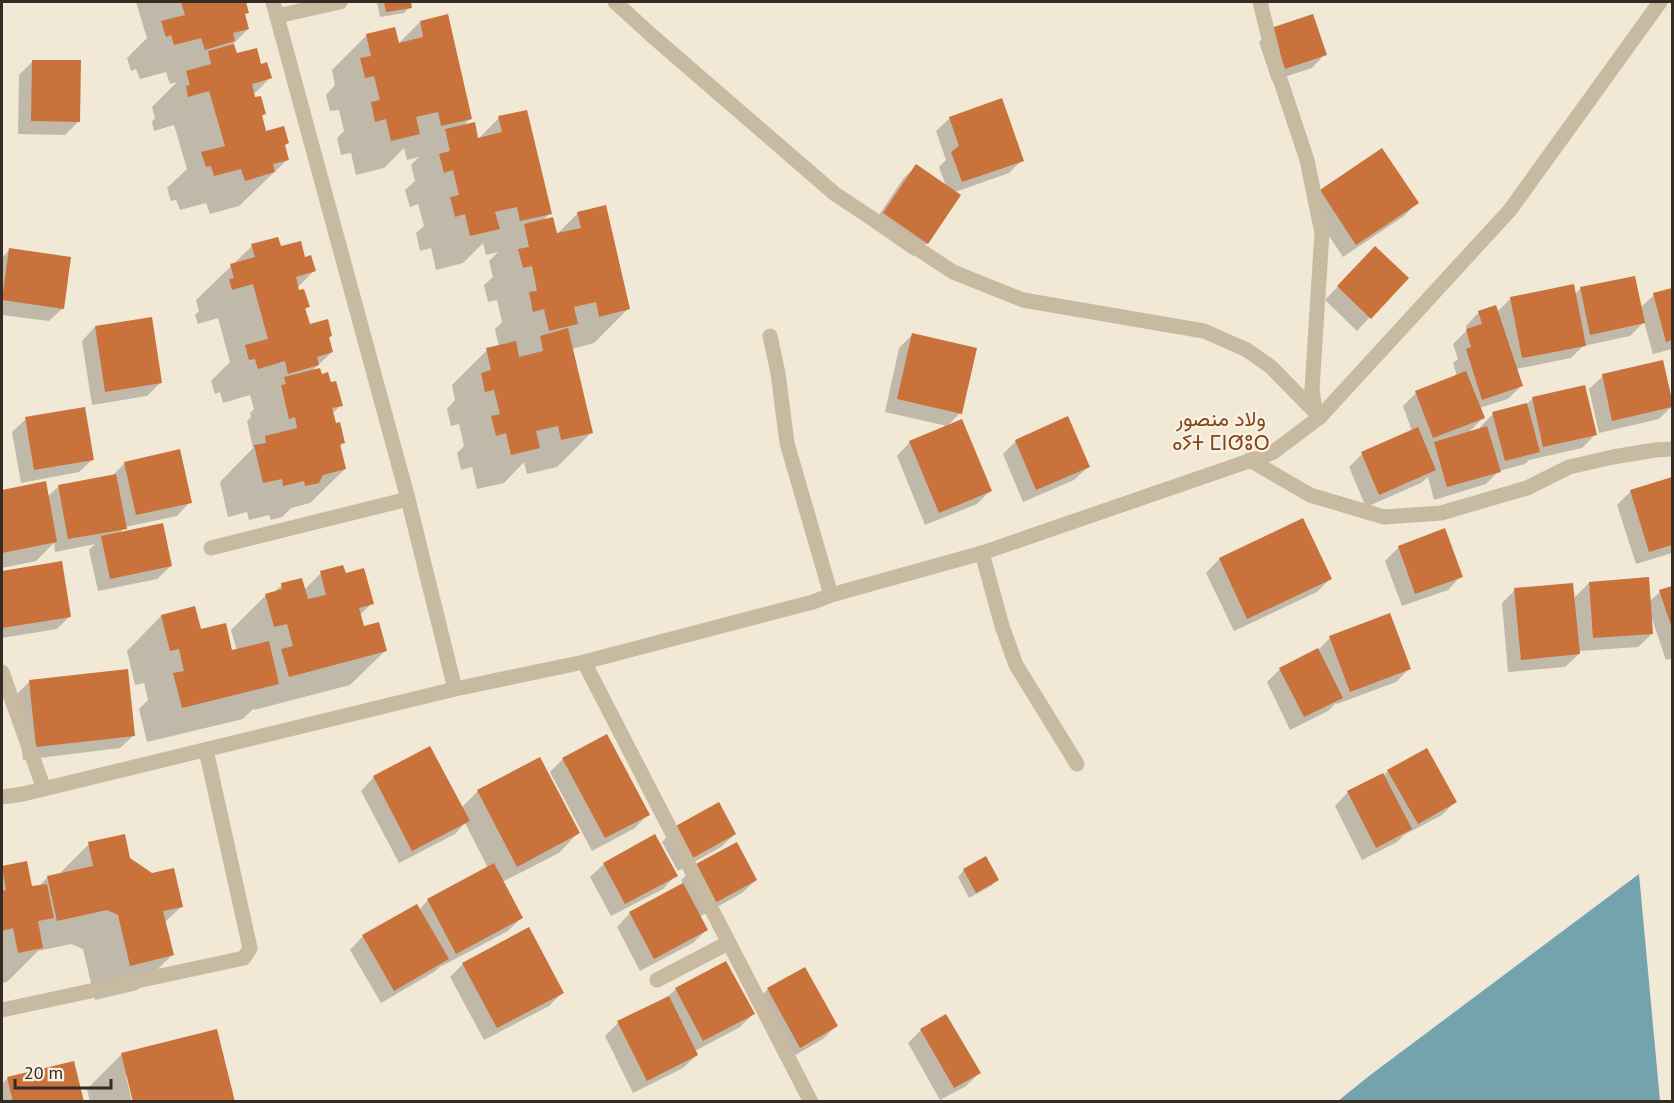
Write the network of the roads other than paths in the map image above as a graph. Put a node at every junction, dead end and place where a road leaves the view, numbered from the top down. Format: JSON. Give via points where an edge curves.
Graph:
{"nodes":[{"id":1,"x":340,"y":2,"type":"edge"},
{"id":2,"x":615,"y":2,"type":"edge"},
{"id":3,"x":1260,"y":2,"type":"edge"},
{"id":4,"x":1660,"y":2,"type":"edge"},
{"id":5,"x":275,"y":9,"type":"edge"},
{"id":6,"x":770,"y":336,"type":"dead end"},
{"id":7,"x":1318,"y":414,"type":"junction"},
{"id":8,"x":1672,"y":449,"type":"edge"},
{"id":9,"x":1250,"y":460,"type":"junction"},
{"id":10,"x":408,"y":499,"type":"junction"},
{"id":11,"x":210,"y":548,"type":"dead end"},
{"id":12,"x":982,"y":553,"type":"junction"},
{"id":13,"x":831,"y":595,"type":"junction"},
{"id":14,"x":584,"y":662,"type":"junction"},
{"id":15,"x":2,"y":672,"type":"edge"},
{"id":16,"x":455,"y":689,"type":"junction"},
{"id":17,"x":206,"y":750,"type":"junction"},
{"id":18,"x":1077,"y":764,"type":"dead end"},
{"id":19,"x":44,"y":789,"type":"junction"},
{"id":20,"x":2,"y":797,"type":"edge"},
{"id":21,"x":728,"y":943,"type":"junction"},
{"id":22,"x":657,"y":980,"type":"dead end"},
{"id":23,"x":2,"y":1010,"type":"edge"},
{"id":24,"x":811,"y":1101,"type":"edge"}],
"edges":[{"from":1,"to":5,"type":"street"},
{"from":2,"to":7,"type":"street","via":[[835,194],[952,272],[1023,300],[1204,331],[1247,350],[1271,367]]},
{"from":3,"to":7,"type":"street","via":[[1276,67],[1307,160],[1322,233],[1312,389]]},
{"from":4,"to":7,"type":"street","via":[[1510,210]]},
{"from":5,"to":10,"type":"street"},
{"from":6,"to":13,"type":"street","via":[[788,443]]},
{"from":7,"to":9,"type":"street","via":[[1272,453]]},
{"from":8,"to":9,"type":"street","via":[[1569,467],[1527,488],[1441,513],[1384,517],[1310,495]]},
{"from":9,"to":12,"type":"street"},
{"from":10,"to":11,"type":"street"},
{"from":10,"to":16,"type":"street"},
{"from":12,"to":13,"type":"street"},
{"from":12,"to":18,"type":"street","via":[[1016,665]]},
{"from":13,"to":14,"type":"street"},
{"from":14,"to":16,"type":"street"},
{"from":14,"to":21,"type":"street"},
{"from":15,"to":19,"type":"street"},
{"from":16,"to":17,"type":"street"},
{"from":17,"to":19,"type":"street"},
{"from":17,"to":23,"type":"street","via":[[250,948],[244,958]]},
{"from":19,"to":20,"type":"street"},
{"from":21,"to":22,"type":"street"},
{"from":21,"to":24,"type":"street"}]}
